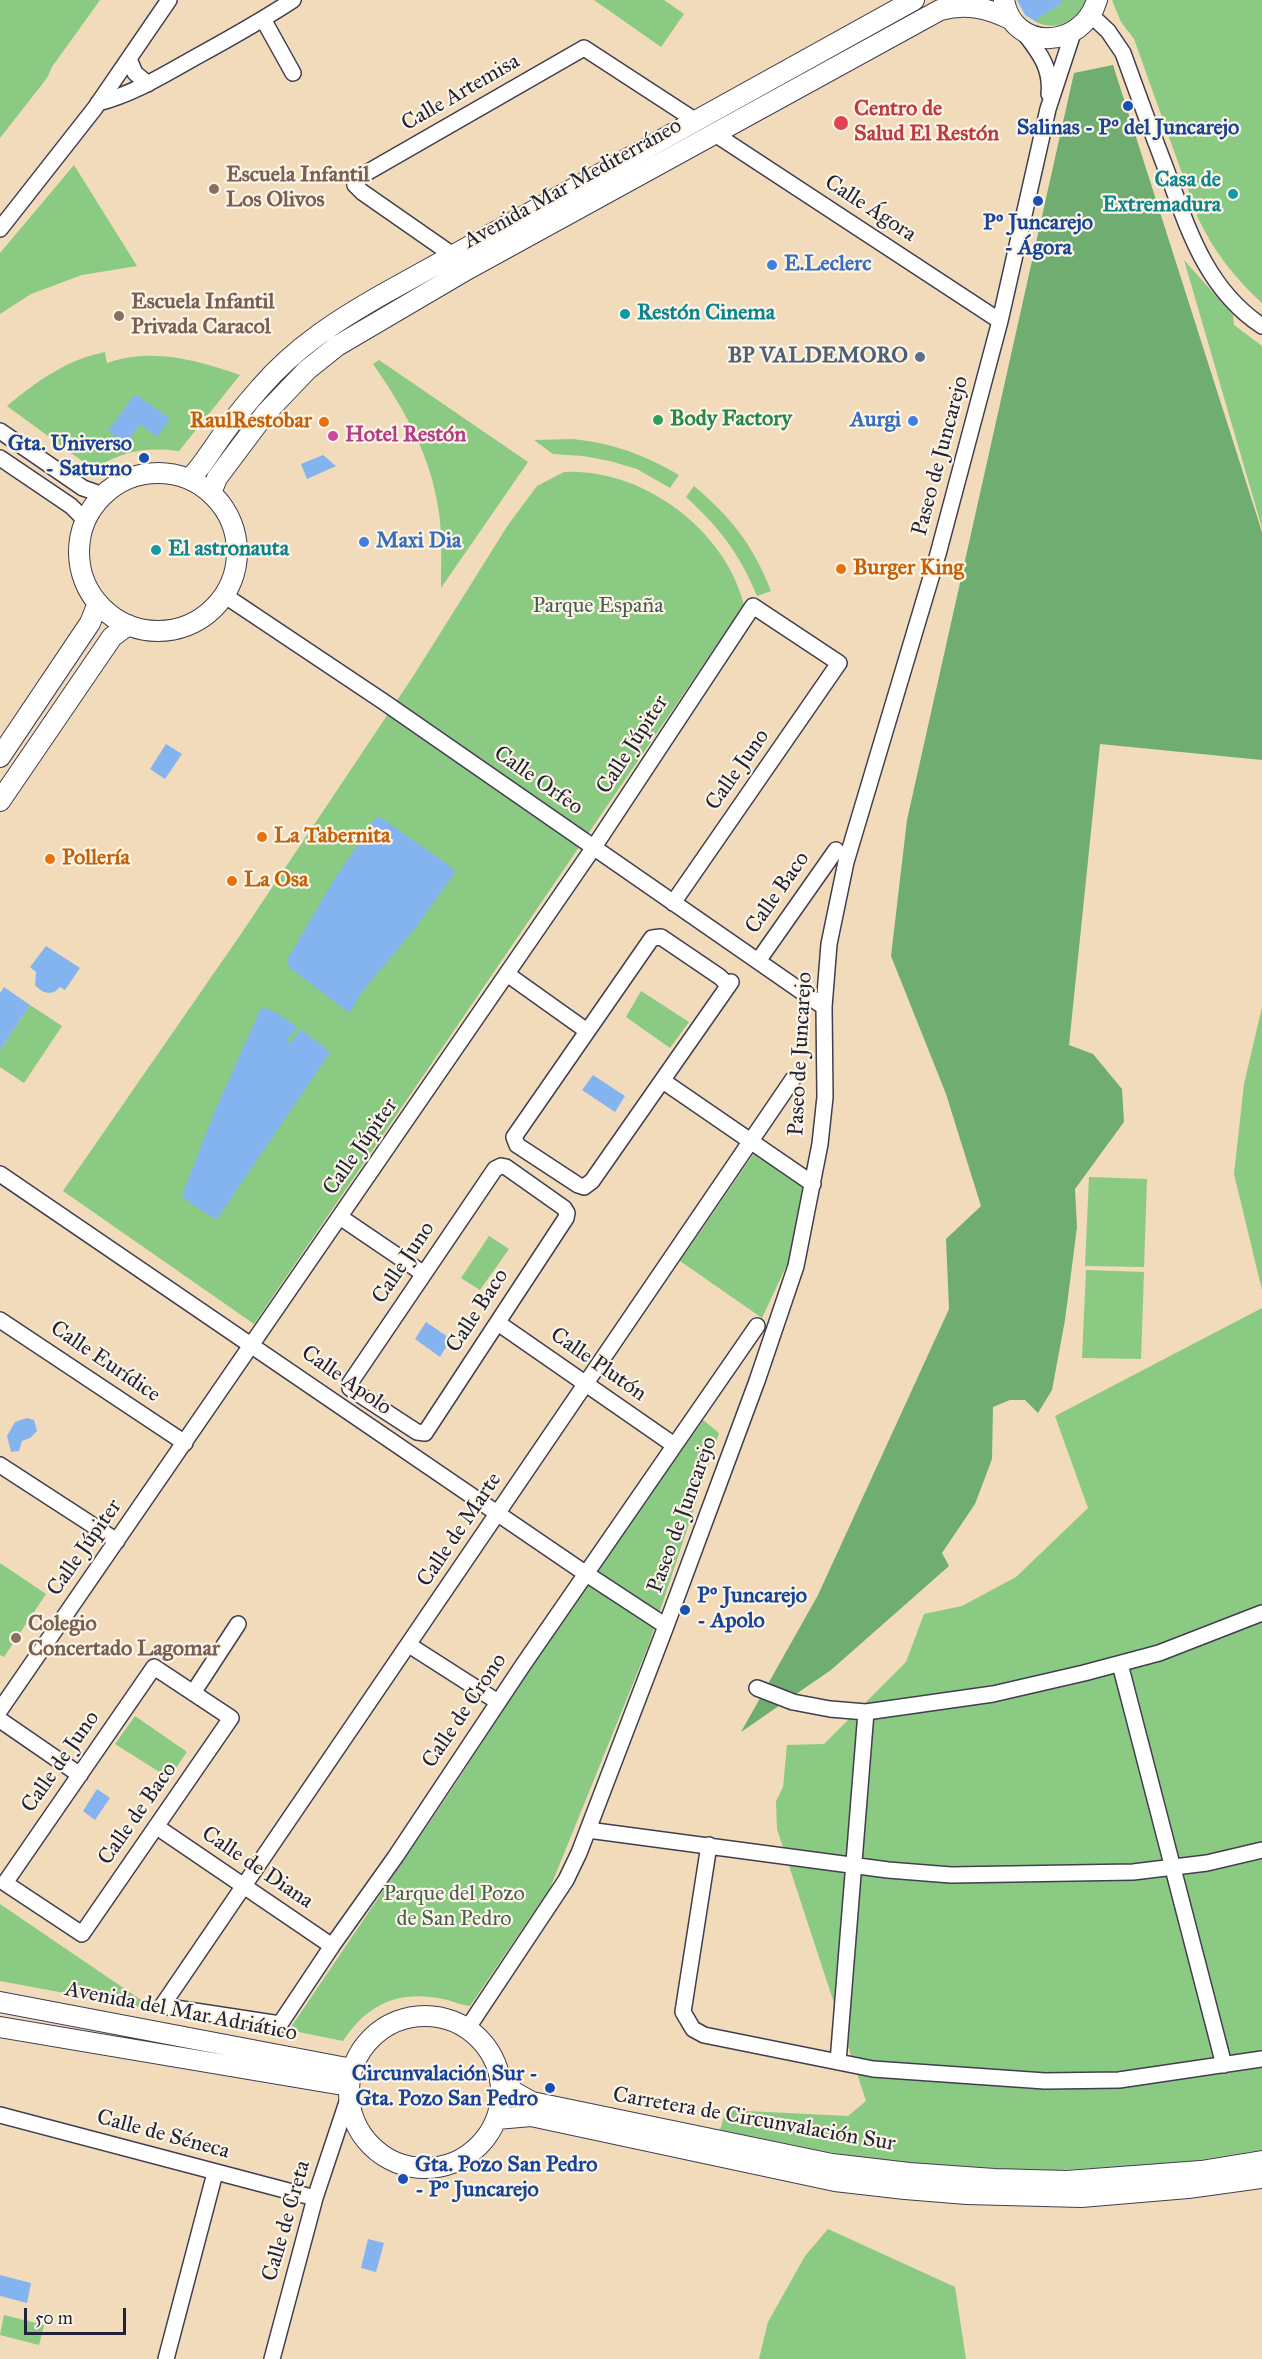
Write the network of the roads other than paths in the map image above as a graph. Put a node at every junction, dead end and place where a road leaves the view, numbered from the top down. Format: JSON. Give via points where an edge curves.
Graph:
{"nodes":[{"id":1,"x":169,"y":0,"type":"edge"},
{"id":2,"x":293,"y":0,"type":"edge"},
{"id":3,"x":914,"y":0,"type":"edge"},
{"id":4,"x":1004,"y":0,"type":"edge"},
{"id":5,"x":1094,"y":8,"type":"edge"},
{"id":6,"x":263,"y":19,"type":"junction"},
{"id":7,"x":1016,"y":24,"type":"junction"},
{"id":8,"x":1073,"y":33,"type":"junction"},
{"id":9,"x":129,"y":59,"type":"junction"},
{"id":10,"x":293,"y":73,"type":"dead end"},
{"id":11,"x":148,"y":84,"type":"junction"},
{"id":12,"x":98,"y":104,"type":"junction"},
{"id":13,"x":1048,"y":109,"type":"junction"},
{"id":14,"x":696,"y":121,"type":"junction"},
{"id":15,"x":715,"y":134,"type":"junction"},
{"id":16,"x":0,"y":229,"type":"edge"},
{"id":17,"x":454,"y":256,"type":"junction"},
{"id":18,"x":1000,"y":321,"type":"junction"},
{"id":19,"x":1262,"y":326,"type":"edge"},
{"id":20,"x":0,"y":431,"type":"edge"},
{"id":21,"x":0,"y":458,"type":"edge"},
{"id":22,"x":189,"y":479,"type":"junction"},
{"id":23,"x":211,"y":493,"type":"junction"},
{"id":24,"x":103,"y":495,"type":"junction"},
{"id":25,"x":85,"y":520,"type":"junction"},
{"id":26,"x":224,"y":595,"type":"junction"},
{"id":27,"x":98,"y":603,"type":"junction"},
{"id":28,"x":753,"y":606,"type":"joint"},
{"id":29,"x":128,"y":625,"type":"junction"},
{"id":30,"x":0,"y":757,"type":"edge"},
{"id":31,"x":0,"y":801,"type":"edge"},
{"id":32,"x":594,"y":847,"type":"junction"},
{"id":33,"x":836,"y":850,"type":"dead end"},
{"id":34,"x":673,"y":903,"type":"junction"},
{"id":35,"x":758,"y":962,"type":"junction"},
{"id":36,"x":507,"y":974,"type":"junction"},
{"id":37,"x":824,"y":1007,"type":"junction"},
{"id":38,"x":586,"y":1031,"type":"junction"},
{"id":39,"x":793,"y":1079,"type":"dead end"},
{"id":40,"x":663,"y":1081,"type":"junction"},
{"id":41,"x":750,"y":1141,"type":"junction"},
{"id":42,"x":495,"y":1169,"type":"joint"},
{"id":43,"x":0,"y":1174,"type":"edge"},
{"id":44,"x":813,"y":1184,"type":"junction"},
{"id":45,"x":340,"y":1217,"type":"junction"},
{"id":46,"x":424,"y":1274,"type":"junction"},
{"id":47,"x":0,"y":1320,"type":"edge"},
{"id":48,"x":498,"y":1323,"type":"junction"},
{"id":49,"x":757,"y":1326,"type":"dead end"},
{"id":50,"x":253,"y":1345,"type":"junction"},
{"id":51,"x":350,"y":1383,"type":"joint"},
{"id":52,"x":586,"y":1384,"type":"junction"},
{"id":53,"x":428,"y":1429,"type":"joint"},
{"id":54,"x":185,"y":1443,"type":"junction"},
{"id":55,"x":674,"y":1445,"type":"junction"},
{"id":56,"x":0,"y":1465,"type":"edge"},
{"id":57,"x":498,"y":1513,"type":"junction"},
{"id":58,"x":117,"y":1541,"type":"junction"},
{"id":59,"x":586,"y":1574,"type":"junction"},
{"id":60,"x":1262,"y":1612,"type":"edge"},
{"id":61,"x":238,"y":1624,"type":"dead end"},
{"id":62,"x":666,"y":1626,"type":"junction"},
{"id":63,"x":409,"y":1645,"type":"junction"},
{"id":64,"x":1120,"y":1664,"type":"junction"},
{"id":65,"x":757,"y":1688,"type":"dead end"},
{"id":66,"x":194,"y":1693,"type":"junction"},
{"id":67,"x":498,"y":1702,"type":"junction"},
{"id":68,"x":0,"y":1710,"type":"edge"},
{"id":69,"x":866,"y":1712,"type":"junction"},
{"id":70,"x":231,"y":1718,"type":"joint"},
{"id":71,"x":0,"y":1720,"type":"edge"},
{"id":72,"x":80,"y":1775,"type":"junction"},
{"id":73,"x":156,"y":1827,"type":"junction"},
{"id":74,"x":588,"y":1830,"type":"junction"},
{"id":75,"x":709,"y":1845,"type":"junction"},
{"id":76,"x":1262,"y":1850,"type":"edge"},
{"id":77,"x":854,"y":1865,"type":"junction"},
{"id":78,"x":1173,"y":1867,"type":"junction"},
{"id":79,"x":244,"y":1888,"type":"junction"},
{"id":80,"x":81,"y":1934,"type":"joint"},
{"id":81,"x":332,"y":1946,"type":"junction"},
{"id":82,"x":0,"y":2002,"type":"edge"},
{"id":83,"x":162,"y":2006,"type":"joint"},
{"id":84,"x":0,"y":2027,"type":"edge"},
{"id":85,"x":467,"y":2028,"type":"junction"},
{"id":86,"x":1262,"y":2059,"type":"edge"},
{"id":87,"x":838,"y":2062,"type":"junction"},
{"id":88,"x":1224,"y":2065,"type":"junction"},
{"id":89,"x":500,"y":2075,"type":"junction"},
{"id":90,"x":350,"y":2084,"type":"junction"},
{"id":91,"x":0,"y":2115,"type":"edge"},
{"id":92,"x":497,"y":2119,"type":"junction"},
{"id":93,"x":1262,"y":2161,"type":"edge"},
{"id":94,"x":214,"y":2173,"type":"junction"},
{"id":95,"x":1262,"y":2178,"type":"edge"},
{"id":96,"x":315,"y":2198,"type":"junction"},
{"id":97,"x":166,"y":2359,"type":"edge"},
{"id":98,"x":272,"y":2359,"type":"edge"}],
"edges":[{"from":1,"to":9,"type":"street"},
{"from":2,"to":6,"type":"street"},
{"from":3,"to":14,"type":"street","name":"Avenida Mar Mediterráneo"},
{"from":4,"to":7,"type":"street"},
{"from":5,"to":8,"type":"street","via":[[1085,25]]},
{"from":5,"to":19,"type":"street","via":[[1123,53],[1200,258],[1244,314]]},
{"from":6,"to":10,"type":"street"},
{"from":6,"to":11,"type":"street"},
{"from":7,"to":8,"type":"street","name":"Avenida Mar Mediterráneo","via":[[1047,39]]},
{"from":7,"to":13,"type":"street","name":"Paseo de Juncarejo","via":[[1044,58],[1051,80]]},
{"from":7,"to":15,"type":"street","name":"Avenida Mar Mediterráneo","via":[[993,10],[967,5],[940,10]]},
{"from":8,"to":13,"type":"street","name":"Paseo de Juncarejo"},
{"from":9,"to":11,"type":"street","via":[[135,73]]},
{"from":9,"to":12,"type":"street"},
{"from":11,"to":12,"type":"street"},
{"from":12,"to":16,"type":"street"},
{"from":13,"to":18,"type":"street","name":"Paseo de Juncarejo"},
{"from":14,"to":17,"type":"street","name":"Avenida Mar Mediterráneo"},
{"from":14,"to":17,"type":"street","name":"Calle Artemisa","via":[[584,48],[361,176],[355,185],[362,192]]},
{"from":15,"to":18,"type":"street","name":"Calle Ágora"},
{"from":15,"to":23,"type":"street","name":"Avenida Mar Mediterráneo","via":[[468,269],[337,346],[300,376],[265,414],[217,478]]},
{"from":17,"to":22,"type":"street","name":"Avenida Mar Mediterráneo","via":[[352,312],[306,343],[259,388]]},
{"from":18,"to":37,"type":"street","name":"Paseo de Juncarejo","via":[[935,565],[846,862],[829,944]]},
{"from":20,"to":24,"type":"street","via":[[83,488]]},
{"from":21,"to":25,"type":"street","via":[[71,506]]},
{"from":22,"to":23,"type":"street"},
{"from":22,"to":24,"type":"street","via":[[167,473],[144,474]]},
{"from":23,"to":26,"type":"street","via":[[226,511],[237,553],[234,575]]},
{"from":24,"to":25,"type":"street"},
{"from":25,"to":27,"type":"street","via":[[79,542],[80,563],[86,585]]},
{"from":26,"to":29,"type":"street","via":[[198,620],[181,627],[146,630]]},
{"from":26,"to":32,"type":"street","name":"Calle Orfeo"},
{"from":27,"to":29,"type":"street"},
{"from":27,"to":30,"type":"street","via":[[90,623]]},
{"from":28,"to":32,"type":"street","name":"Calle Júpiter"},
{"from":28,"to":34,"type":"street","name":"Calle Juno","via":[[839,663]]},
{"from":29,"to":31,"type":"street","via":[[112,637]]},
{"from":32,"to":34,"type":"street","name":"Calle Orfeo"},
{"from":32,"to":36,"type":"street","name":"Calle Júpiter"},
{"from":33,"to":35,"type":"street","name":"Calle Baco"},
{"from":34,"to":35,"type":"street","name":"Calle Orfeo"},
{"from":35,"to":37,"type":"street","name":"Calle Orfeo"},
{"from":36,"to":38,"type":"street"},
{"from":36,"to":45,"type":"street","name":"Calle Júpiter"},
{"from":37,"to":44,"type":"street","name":"Paseo de Juncarejo","via":[[825,1097]]},
{"from":38,"to":40,"type":"street","via":[[652,938],[661,937],[726,983],[731,982]]},
{"from":38,"to":40,"type":"street","via":[[514,1140],[578,1185],[584,1187],[592,1181]]},
{"from":39,"to":41,"type":"street","name":"Calle de Marte"},
{"from":40,"to":41,"type":"street"},
{"from":41,"to":44,"type":"street"},
{"from":41,"to":52,"type":"street","name":"Calle de Marte"},
{"from":42,"to":46,"type":"street","name":"Calle Juno"},
{"from":42,"to":48,"type":"street","name":"Calle Baco","via":[[506,1167],[567,1213]]},
{"from":43,"to":50,"type":"street","name":"Calle Apolo"},
{"from":44,"to":62,"type":"street","name":"Paseo de Juncarejo","via":[[792,1276]]},
{"from":45,"to":46,"type":"street"},
{"from":45,"to":50,"type":"street","name":"Calle Júpiter"},
{"from":46,"to":51,"type":"street","name":"Calle Juno"},
{"from":47,"to":54,"type":"street","name":"Calle Eurídice"},
{"from":48,"to":52,"type":"street","name":"Calle Plutón"},
{"from":48,"to":53,"type":"street","name":"Calle Baco"},
{"from":49,"to":55,"type":"street","name":"Calle de Crono"},
{"from":50,"to":54,"type":"street","name":"Calle Júpiter"},
{"from":50,"to":57,"type":"street","name":"Calle Apolo"},
{"from":51,"to":53,"type":"street","name":"Calle Apolo","via":[[354,1391],[417,1432],[425,1433]]},
{"from":52,"to":55,"type":"street","name":"Calle Plutón"},
{"from":52,"to":57,"type":"street","name":"Calle de Marte"},
{"from":54,"to":58,"type":"street","name":"Calle Júpiter"},
{"from":55,"to":59,"type":"street","name":"Calle de Crono"},
{"from":56,"to":58,"type":"street"},
{"from":57,"to":59,"type":"street","name":"Calle Apolo"},
{"from":57,"to":63,"type":"street","name":"Calle de Marte"},
{"from":58,"to":68,"type":"street","name":"Calle Júpiter"},
{"from":59,"to":62,"type":"street","name":"Calle Apolo"},
{"from":59,"to":67,"type":"street","name":"Calle de Crono"},
{"from":60,"to":64,"type":"street","via":[[1159,1653]]},
{"from":61,"to":66,"type":"street"},
{"from":62,"to":74,"type":"street","name":"Paseo de Juncarejo"},
{"from":63,"to":67,"type":"street"},
{"from":63,"to":79,"type":"street","name":"Calle de Marte"},
{"from":64,"to":69,"type":"street","via":[[993,1694]]},
{"from":64,"to":78,"type":"street"},
{"from":65,"to":69,"type":"street","via":[[793,1702]]},
{"from":66,"to":70,"type":"street","name":"Calle de Juno"},
{"from":66,"to":72,"type":"street","name":"Calle de Juno","via":[[154,1667]]},
{"from":67,"to":81,"type":"street","name":"Calle de Crono"},
{"from":69,"to":77,"type":"street"},
{"from":70,"to":73,"type":"street","name":"Calle de Baco"},
{"from":71,"to":72,"type":"street"},
{"from":72,"to":80,"type":"street","name":"Calle de Juno","via":[[5,1883]]},
{"from":73,"to":79,"type":"street","name":"Calle de Diana"},
{"from":73,"to":80,"type":"street","name":"Calle de Baco"},
{"from":74,"to":75,"type":"street"},
{"from":74,"to":85,"type":"street","name":"Paseo de Juncarejo","via":[[566,1880]]},
{"from":75,"to":77,"type":"street"},
{"from":75,"to":87,"type":"street","via":[[684,2002],[687,2022],[704,2035]]},
{"from":76,"to":78,"type":"street"},
{"from":77,"to":78,"type":"street","via":[[951,1875],[1050,1875]]},
{"from":77,"to":87,"type":"street"},
{"from":78,"to":88,"type":"street"},
{"from":79,"to":81,"type":"street","name":"Calle de Diana"},
{"from":79,"to":83,"type":"street","name":"Calle de Marte"},
{"from":81,"to":83,"type":"street","name":"Calle de Crono","via":[[280,2024]]},
{"from":82,"to":90,"type":"street","name":"Avenida del Mar Adriático"},
{"from":84,"to":90,"type":"street","name":"Avenida del Mar Adriático"},
{"from":85,"to":89,"type":"street","via":[[482,2041]]},
{"from":85,"to":90,"type":"street","via":[[446,2019],[423,2016],[400,2020],[379,2031],[363,2048]]},
{"from":86,"to":88,"type":"street"},
{"from":87,"to":88,"type":"street","via":[[873,2069],[1045,2080],[1119,2080]]},
{"from":89,"to":92,"type":"street"},
{"from":89,"to":93,"type":"street","name":"Carretera de Circunvalación Sur","via":[[514,2092],[532,2102],[832,2164],[994,2179],[1067,2181],[1201,2171]]},
{"from":90,"to":92,"type":"street","via":[[354,2121],[368,2143],[389,2159],[413,2167],[439,2167],[464,2158],[480,2145]]},
{"from":90,"to":96,"type":"street","name":"Calle de Creta"},
{"from":91,"to":94,"type":"street","name":"Calle de Séneca"},
{"from":92,"to":95,"type":"street","name":"Carretera de Circunvalación Sur","via":[[531,2116],[835,2181],[967,2194],[1081,2197]]},
{"from":94,"to":96,"type":"street","name":"Calle de Séneca"},
{"from":94,"to":97,"type":"street"},
{"from":96,"to":98,"type":"street","name":"Calle de Creta"}]}
